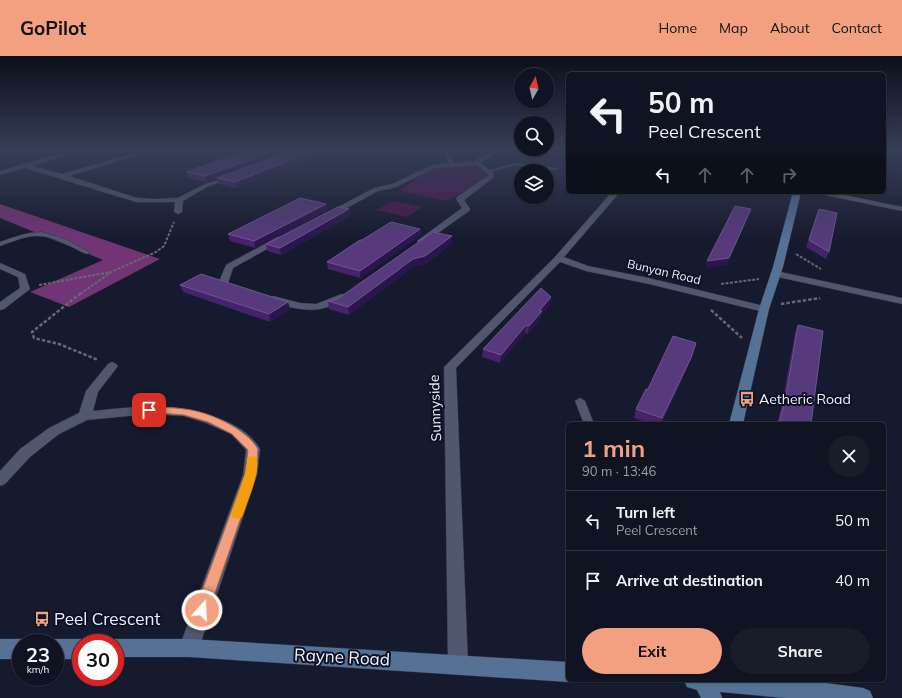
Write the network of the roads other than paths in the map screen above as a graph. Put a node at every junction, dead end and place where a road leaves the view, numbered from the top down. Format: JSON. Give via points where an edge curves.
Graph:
{"nodes":[{"id":1,"x":74,"y":180,"type":"edge"},
{"id":2,"x":221,"y":180,"type":"edge"},
{"id":3,"x":406,"y":180,"type":"edge"},
{"id":4,"x":487,"y":180,"type":"edge"},
{"id":5,"x":614,"y":194,"type":"edge"},
{"id":6,"x":796,"y":194,"type":"edge"},
{"id":7,"x":838,"y":194,"type":"edge"},
{"id":8,"x":179,"y":200,"type":"junction"},
{"id":9,"x":902,"y":209,"type":"edge"},
{"id":10,"x":178,"y":212,"type":"road end"},
{"id":11,"x":320,"y":218,"type":"edge"},
{"id":12,"x":292,"y":233,"type":"edge"},
{"id":13,"x":0,"y":244,"type":"edge"},
{"id":14,"x":415,"y":245,"type":"edge"},
{"id":15,"x":88,"y":253,"type":"dead end"},
{"id":16,"x":558,"y":258,"type":"junction"},
{"id":17,"x":0,"y":266,"type":"edge"},
{"id":18,"x":775,"y":277,"type":"junction"},
{"id":19,"x":351,"y":290,"type":"edge"},
{"id":20,"x":245,"y":291,"type":"edge"},
{"id":21,"x":268,"y":298,"type":"edge"},
{"id":22,"x":902,"y":302,"type":"edge"},
{"id":23,"x":765,"y":305,"type":"junction"},
{"id":24,"x":0,"y":307,"type":"edge"},
{"id":25,"x":112,"y":366,"type":"road end"},
{"id":26,"x":580,"y":401,"type":"dead end"},
{"id":27,"x":85,"y":416,"type":"junction"},
{"id":28,"x":587,"y":422,"type":"edge"},
{"id":29,"x":736,"y":422,"type":"edge"},
{"id":30,"x":0,"y":480,"type":"edge"},
{"id":31,"x":124,"y":648,"type":"edge"},
{"id":32,"x":189,"y":648,"type":"junction"},
{"id":33,"x":0,"y":649,"type":"edge"},
{"id":34,"x":12,"y":649,"type":"edge"},
{"id":35,"x":458,"y":664,"type":"junction"},
{"id":36,"x":566,"y":672,"type":"edge"},
{"id":37,"x":703,"y":682,"type":"edge"},
{"id":38,"x":718,"y":682,"type":"edge"},
{"id":39,"x":789,"y":691,"type":"edge"},
{"id":40,"x":712,"y":698,"type":"edge"},
{"id":41,"x":864,"y":698,"type":"edge"}],
"edges":[{"from":1,"to":8,"type":"street","via":[[136,200]]},
{"from":2,"to":8,"type":"street"},
{"from":3,"to":11,"type":"street","via":[[394,186],[376,189]]},
{"from":4,"to":14,"type":"street","via":[[460,199],[466,209]]},
{"from":5,"to":16,"type":"street","name":"Sunnyside"},
{"from":6,"to":18,"type":"street"},
{"from":7,"to":9,"type":"street"},
{"from":8,"to":10,"type":"street"},
{"from":12,"to":20,"type":"street","via":[[229,267],[222,284]]},
{"from":13,"to":15,"type":"lane","via":[[41,234]]},
{"from":16,"to":23,"type":"street","name":"Bunyan Road","via":[[586,268]]},
{"from":16,"to":35,"type":"street","name":"Sunnyside","via":[[450,367]]},
{"from":17,"to":24,"type":"street","via":[[22,276],[24,289]]},
{"from":18,"to":22,"type":"street"},
{"from":18,"to":23,"type":"street"},
{"from":19,"to":21,"type":"street","via":[[332,304],[305,309]]},
{"from":23,"to":29,"type":"street"},
{"from":25,"to":27,"type":"street","via":[[92,391]]},
{"from":26,"to":28,"type":"lane"},
{"from":27,"to":30,"type":"street","via":[[54,431],[25,453]]},
{"from":27,"to":32,"type":"street","via":[[149,410],[185,412],[236,431],[253,449],[250,474]]},
{"from":31,"to":32,"type":"street","name":"Rayne Road"},
{"from":32,"to":35,"type":"street","name":"Rayne Road"},
{"from":33,"to":34,"type":"street"},
{"from":35,"to":36,"type":"street","name":"Rayne Road"},
{"from":37,"to":40,"type":"street"},
{"from":38,"to":39,"type":"street"},
{"from":39,"to":41,"type":"street"}]}
